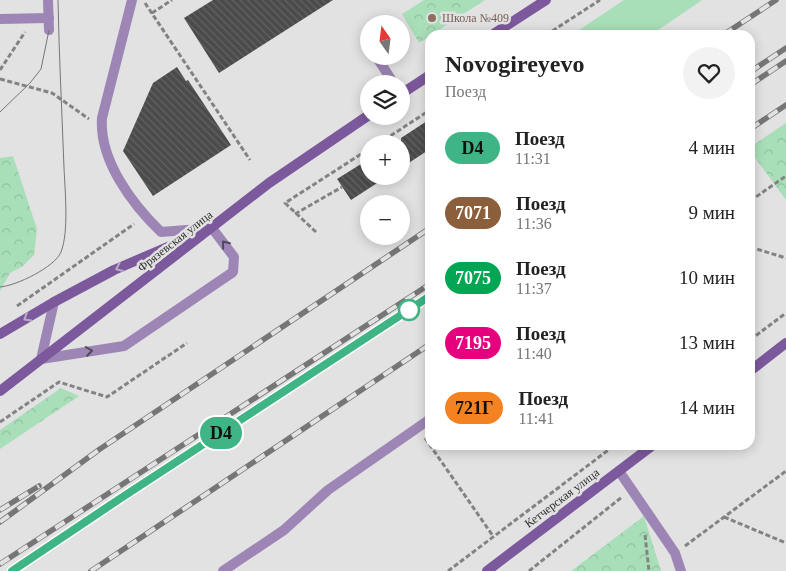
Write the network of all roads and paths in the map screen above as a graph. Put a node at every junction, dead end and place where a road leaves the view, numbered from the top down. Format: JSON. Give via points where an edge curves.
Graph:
{"nodes":[{"id":1,"x":48,"y":0,"type":"edge"},
{"id":2,"x":132,"y":0,"type":"edge"},
{"id":3,"x":143,"y":0,"type":"edge"},
{"id":4,"x":172,"y":0,"type":"edge"},
{"id":5,"x":546,"y":0,"type":"edge"},
{"id":6,"x":600,"y":0,"type":"edge"},
{"id":7,"x":152,"y":13,"type":"junction"},
{"id":8,"x":49,"y":18,"type":"junction"},
{"id":9,"x":28,"y":19,"type":"junction"},
{"id":10,"x":0,"y":20,"type":"edge"},
{"id":11,"x":49,"y":30,"type":"dead end"},
{"id":12,"x":500,"y":30,"type":"edge"},
{"id":13,"x":554,"y":30,"type":"edge"},
{"id":14,"x":0,"y":70,"type":"edge"},
{"id":15,"x":425,"y":78,"type":"edge"},
{"id":16,"x":0,"y":79,"type":"edge"},
{"id":17,"x":410,"y":88,"type":"edge"},
{"id":18,"x":425,"y":113,"type":"edge"},
{"id":19,"x":360,"y":121,"type":"edge"},
{"id":20,"x":102,"y":128,"type":"junction"},
{"id":21,"x":392,"y":135,"type":"edge"},
{"id":22,"x":360,"y":155,"type":"edge"},
{"id":23,"x":250,"y":160,"type":"dead end"},
{"id":24,"x":786,"y":176,"type":"edge"},
{"id":25,"x":342,"y":188,"type":"dead end"},
{"id":26,"x":755,"y":198,"type":"edge"},
{"id":27,"x":295,"y":214,"type":"junction"},
{"id":28,"x":137,"y":222,"type":"dead end"},
{"id":29,"x":212,"y":228,"type":"junction"},
{"id":30,"x":316,"y":232,"type":"dead end"},
{"id":31,"x":755,"y":249,"type":"edge"},
{"id":32,"x":786,"y":258,"type":"edge"},
{"id":33,"x":54,"y":302,"type":"junction"},
{"id":34,"x":12,"y":309,"type":"dead end"},
{"id":35,"x":786,"y":313,"type":"edge"},
{"id":36,"x":0,"y":334,"type":"edge"},
{"id":37,"x":755,"y":336,"type":"edge"},
{"id":38,"x":188,"y":343,"type":"dead end"},
{"id":39,"x":786,"y":343,"type":"edge"},
{"id":40,"x":41,"y":359,"type":"junction"},
{"id":41,"x":755,"y":367,"type":"edge"},
{"id":42,"x":0,"y":391,"type":"edge"},
{"id":43,"x":0,"y":422,"type":"edge"},
{"id":44,"x":425,"y":422,"type":"edge"},
{"id":45,"x":434,"y":450,"type":"edge"},
{"id":46,"x":609,"y":450,"type":"edge"},
{"id":47,"x":646,"y":450,"type":"edge"},
{"id":48,"x":619,"y":471,"type":"junction"},
{"id":49,"x":786,"y":471,"type":"edge"},
{"id":50,"x":624,"y":495,"type":"dead end"},
{"id":51,"x":724,"y":517,"type":"junction"},
{"id":52,"x":494,"y":536,"type":"junction"},
{"id":53,"x":786,"y":543,"type":"edge"},
{"id":54,"x":675,"y":553,"type":"junction"},
{"id":55,"x":223,"y":571,"type":"edge"},
{"id":56,"x":448,"y":571,"type":"edge"},
{"id":57,"x":487,"y":571,"type":"edge"},
{"id":58,"x":529,"y":571,"type":"edge"},
{"id":59,"x":681,"y":571,"type":"edge"}],
"edges":[{"from":1,"to":8,"type":"street"},
{"from":2,"to":20,"type":"street"},
{"from":3,"to":7,"type":"path"},
{"from":4,"to":7,"type":"path"},
{"from":5,"to":12,"type":"main road"},
{"from":6,"to":13,"type":"path"},
{"from":7,"to":23,"type":"path"},
{"from":8,"to":9,"type":"street"},
{"from":8,"to":11,"type":"street"},
{"from":9,"to":10,"type":"street"},
{"from":9,"to":14,"type":"path","via":[[28,27]]},
{"from":15,"to":17,"type":"main road"},
{"from":16,"to":20,"type":"path","via":[[52,93]]},
{"from":18,"to":21,"type":"path"},
{"from":19,"to":29,"type":"main road","name":"Фрязевская улица"},
{"from":20,"to":29,"type":"street","via":[[105,150],[115,172],[144,216],[161,232]]},
{"from":22,"to":27,"type":"path","via":[[285,203]]},
{"from":24,"to":26,"type":"path"},
{"from":25,"to":27,"type":"path"},
{"from":27,"to":30,"type":"path"},
{"from":28,"to":34,"type":"path"},
{"from":29,"to":33,"type":"main road","one_way":true,"via":[[114,270]]},
{"from":29,"to":40,"type":"main road","name":"Фрязевская улица"},
{"from":40,"to":29,"type":"street","one_way":true,"via":[[124,346],[233,272],[234,257]]},
{"from":31,"to":32,"type":"path"},
{"from":33,"to":36,"type":"main road","one_way":true},
{"from":33,"to":40,"type":"street"},
{"from":35,"to":37,"type":"path"},
{"from":38,"to":43,"type":"path","via":[[107,397],[59,382]]},
{"from":39,"to":41,"type":"main road"},
{"from":40,"to":42,"type":"main road","name":"Фрязевская улица"},
{"from":44,"to":55,"type":"street","via":[[328,490],[284,530]]},
{"from":45,"to":52,"type":"path"},
{"from":46,"to":52,"type":"path"},
{"from":47,"to":48,"type":"main road","name":"Кетчерская улица"},
{"from":48,"to":54,"type":"street"},
{"from":48,"to":57,"type":"main road","name":"Кетчерская улица"},
{"from":49,"to":51,"type":"path"},
{"from":50,"to":58,"type":"path"},
{"from":51,"to":53,"type":"path"},
{"from":51,"to":54,"type":"path"},
{"from":52,"to":56,"type":"path"},
{"from":54,"to":59,"type":"street"}]}
